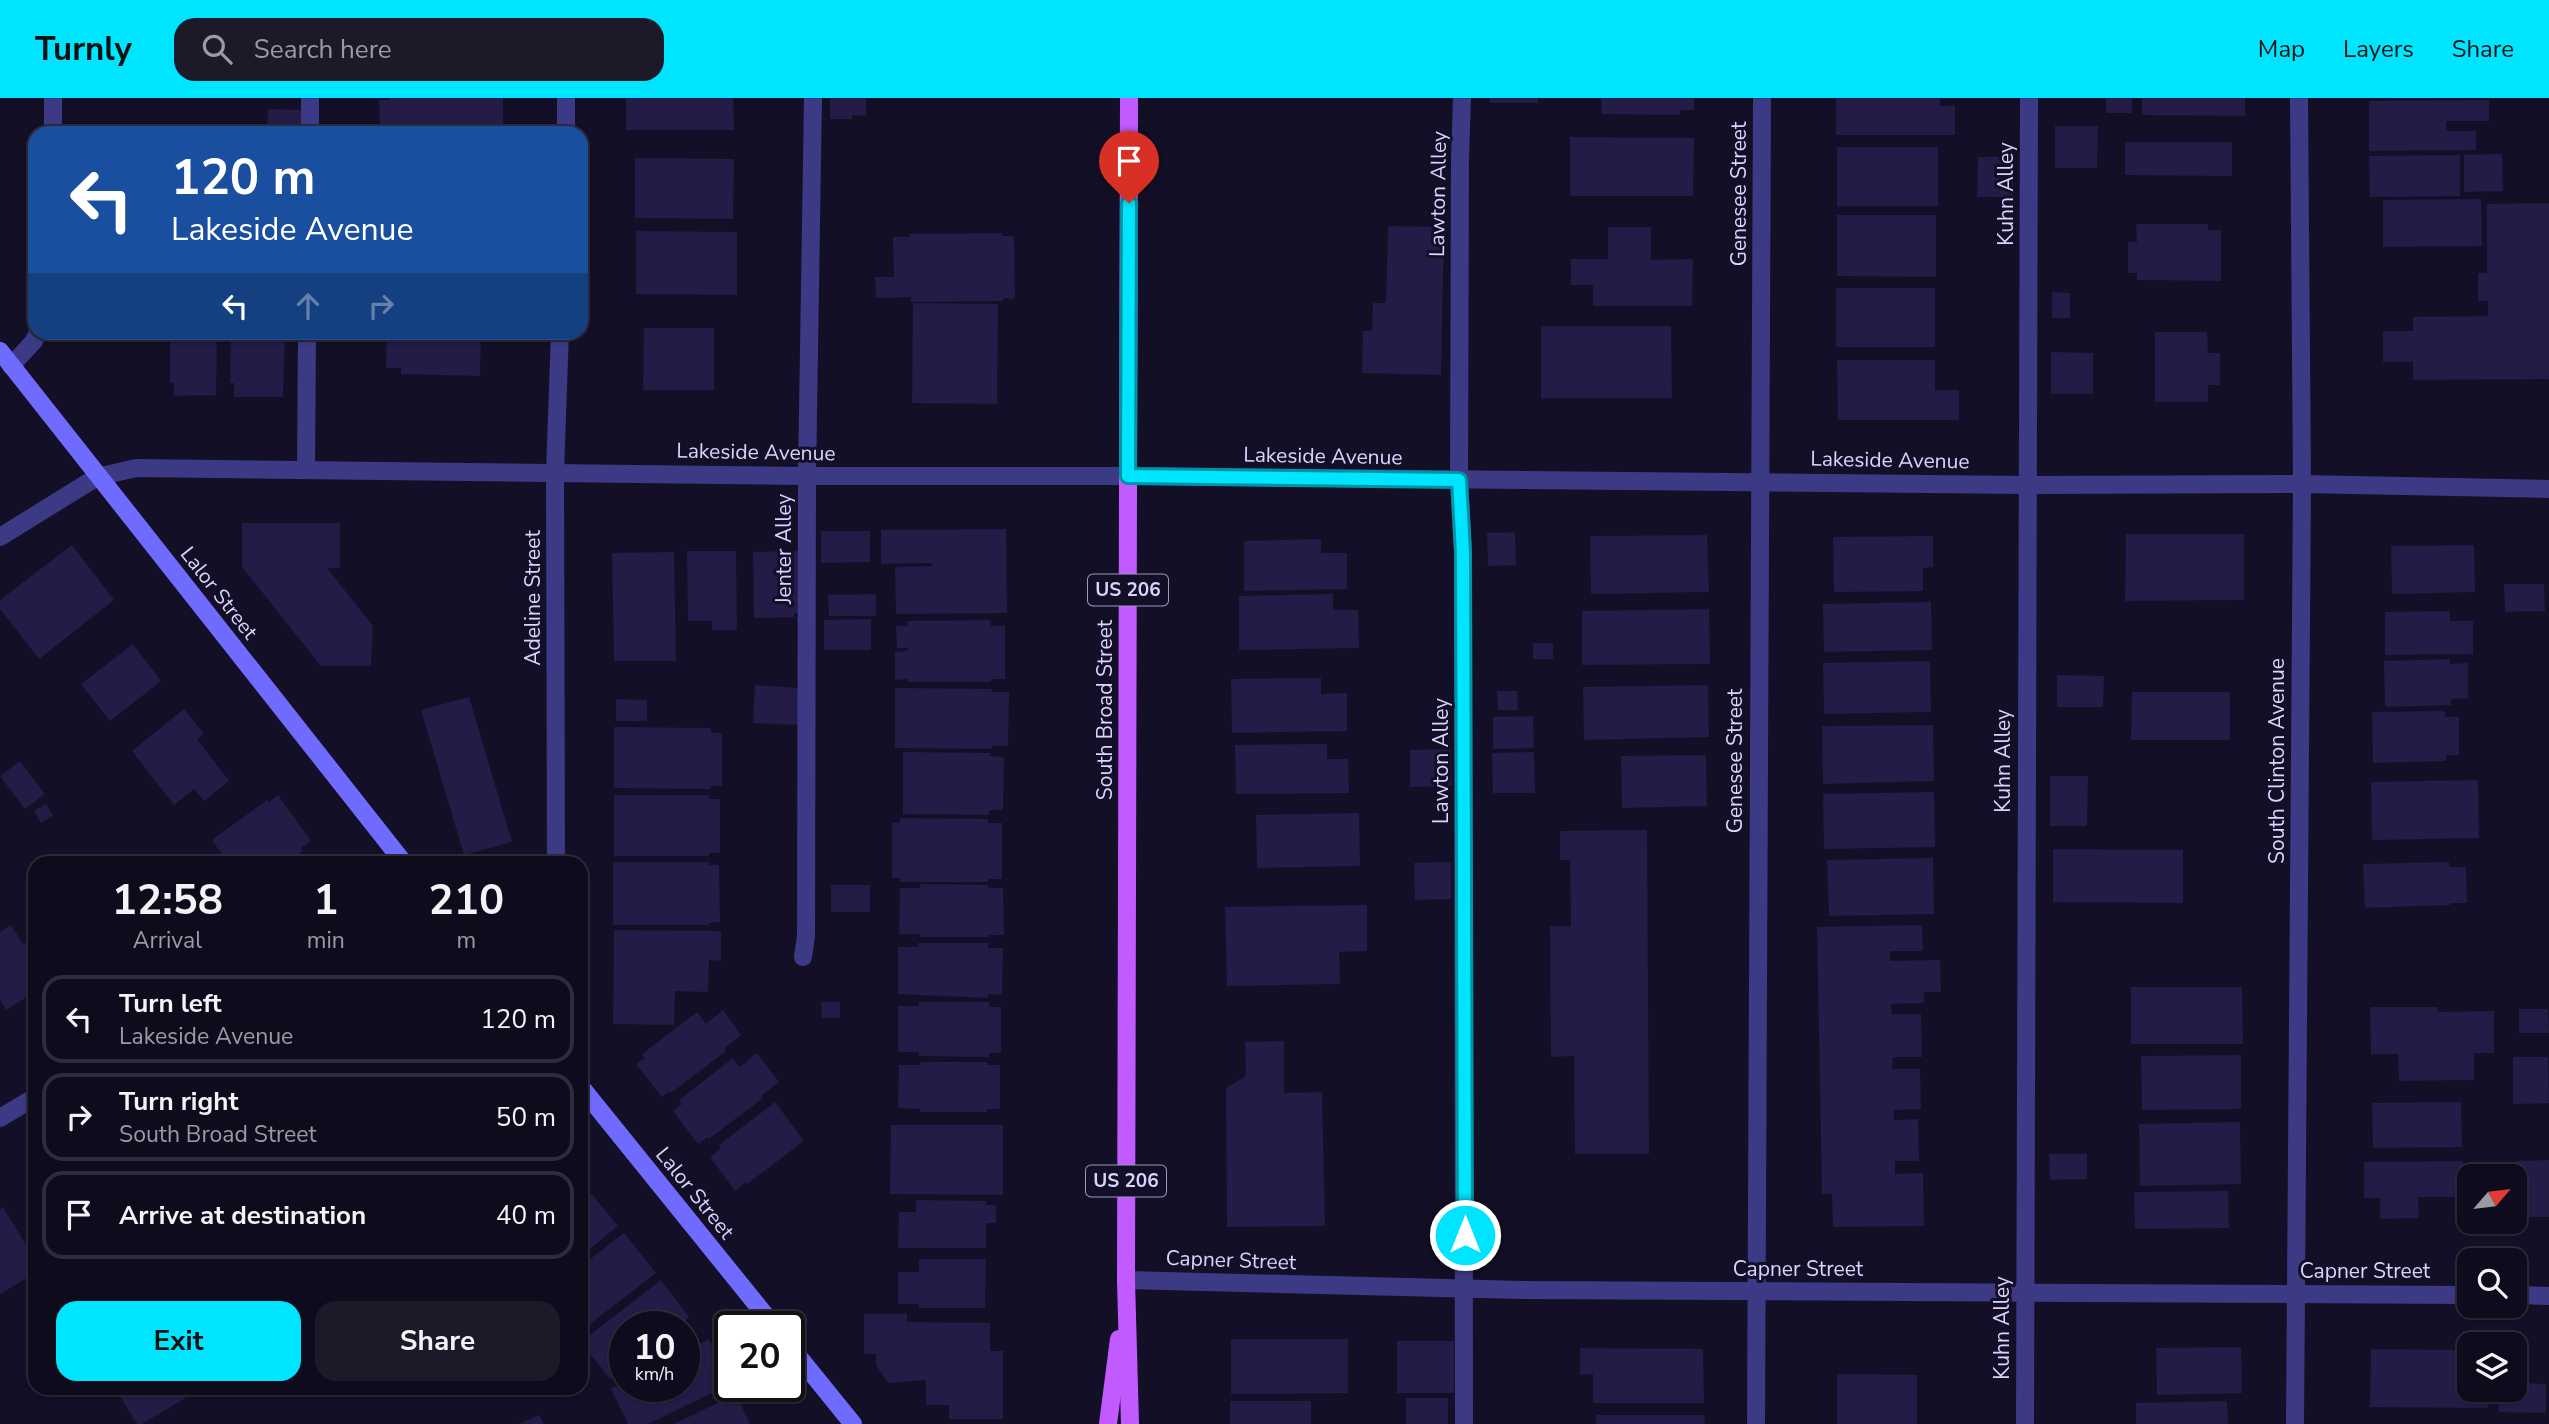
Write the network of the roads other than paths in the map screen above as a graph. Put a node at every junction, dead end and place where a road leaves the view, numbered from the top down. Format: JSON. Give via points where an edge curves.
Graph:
{"nodes":[{"id":1,"x":53,"y":98,"type":"edge"},
{"id":2,"x":310,"y":98,"type":"edge"},
{"id":3,"x":566,"y":98,"type":"edge"},
{"id":4,"x":813,"y":98,"type":"edge"},
{"id":5,"x":1129,"y":98,"type":"edge"},
{"id":6,"x":1462,"y":98,"type":"edge"},
{"id":7,"x":1762,"y":98,"type":"edge"},
{"id":8,"x":2029,"y":98,"type":"edge"},
{"id":9,"x":2299,"y":98,"type":"edge"},
{"id":10,"x":53,"y":126,"type":"edge"},
{"id":11,"x":310,"y":126,"type":"edge"},
{"id":12,"x":566,"y":126,"type":"edge"},
{"id":13,"x":34,"y":340,"type":"edge"},
{"id":14,"x":307,"y":340,"type":"edge"},
{"id":15,"x":560,"y":340,"type":"edge"},
{"id":16,"x":0,"y":351,"type":"edge"},
{"id":17,"x":11,"y":366,"type":"junction"},
{"id":18,"x":306,"y":469,"type":"junction"},
{"id":19,"x":555,"y":472,"type":"junction"},
{"id":20,"x":807,"y":476,"type":"junction"},
{"id":21,"x":1128,"y":476,"type":"junction"},
{"id":22,"x":97,"y":477,"type":"junction"},
{"id":23,"x":1459,"y":480,"type":"junction"},
{"id":24,"x":1759,"y":481,"type":"junction"},
{"id":25,"x":2302,"y":484,"type":"junction"},
{"id":26,"x":2026,"y":485,"type":"junction"},
{"id":27,"x":2549,"y":489,"type":"edge"},
{"id":28,"x":0,"y":537,"type":"edge"},
{"id":29,"x":398,"y":856,"type":"edge"},
{"id":30,"x":556,"y":856,"type":"edge"},
{"id":31,"x":803,"y":957,"type":"dead end"},
{"id":32,"x":588,"y":1096,"type":"edge"},
{"id":33,"x":28,"y":1101,"type":"edge"},
{"id":34,"x":0,"y":1118,"type":"edge"},
{"id":35,"x":1126,"y":1280,"type":"junction"},
{"id":36,"x":1465,"y":1289,"type":"junction"},
{"id":37,"x":1755,"y":1291,"type":"junction"},
{"id":38,"x":2025,"y":1293,"type":"junction"},
{"id":39,"x":2296,"y":1293,"type":"junction"},
{"id":40,"x":2457,"y":1295,"type":"edge"},
{"id":41,"x":2527,"y":1295,"type":"edge"},
{"id":42,"x":2549,"y":1296,"type":"edge"},
{"id":43,"x":762,"y":1311,"type":"edge"},
{"id":44,"x":805,"y":1365,"type":"edge"},
{"id":45,"x":853,"y":1424,"type":"edge"},
{"id":46,"x":1108,"y":1424,"type":"edge"},
{"id":47,"x":1130,"y":1424,"type":"edge"},
{"id":48,"x":1464,"y":1424,"type":"edge"},
{"id":49,"x":1756,"y":1424,"type":"edge"},
{"id":50,"x":2025,"y":1424,"type":"edge"},
{"id":51,"x":2295,"y":1424,"type":"edge"}],
"edges":[{"from":1,"to":10,"type":"street"},
{"from":2,"to":11,"type":"street"},
{"from":3,"to":12,"type":"street"},
{"from":4,"to":20,"type":"street","name":"Jenter Alley"},
{"from":5,"to":21,"type":"main road","name":"South Broad Street","number":"US 206"},
{"from":6,"to":23,"type":"street","name":"Lawton Alley"},
{"from":7,"to":24,"type":"street","name":"Genesee Street"},
{"from":8,"to":26,"type":"street","name":"Kuhn Alley"},
{"from":9,"to":25,"type":"street","name":"South Clinton Avenue"},
{"from":13,"to":17,"type":"street"},
{"from":14,"to":18,"type":"street"},
{"from":15,"to":19,"type":"street","name":"Adeline Street"},
{"from":16,"to":17,"type":"main road","name":"Lalor Street"},
{"from":17,"to":22,"type":"main road","name":"Lalor Street"},
{"from":18,"to":19,"type":"street","name":"Lakeside Avenue"},
{"from":18,"to":22,"type":"street","name":"Lakeside Avenue","via":[[136,468]]},
{"from":19,"to":20,"type":"street","name":"Lakeside Avenue"},
{"from":19,"to":30,"type":"street","name":"Adeline Street"},
{"from":20,"to":21,"type":"street","name":"Lakeside Avenue"},
{"from":20,"to":31,"type":"street","name":"Jenter Alley"},
{"from":21,"to":23,"type":"street","name":"Lakeside Avenue"},
{"from":21,"to":35,"type":"main road","name":"South Broad Street","number":"US 206"},
{"from":22,"to":28,"type":"street","name":"Lakeside Avenue"},
{"from":22,"to":29,"type":"main road","name":"Lalor Street"},
{"from":23,"to":24,"type":"street","name":"Lakeside Avenue"},
{"from":23,"to":36,"type":"street","name":"Lawton Alley"},
{"from":24,"to":26,"type":"street","name":"Lakeside Avenue"},
{"from":24,"to":37,"type":"street","name":"Genesee Street"},
{"from":25,"to":26,"type":"street","name":"Lakeside Avenue"},
{"from":25,"to":27,"type":"street","name":"Lakeside Avenue"},
{"from":25,"to":39,"type":"street","name":"South Clinton Avenue"},
{"from":26,"to":38,"type":"street","name":"Kuhn Alley"},
{"from":32,"to":43,"type":"main road","name":"Lalor Street"},
{"from":33,"to":34,"type":"street"},
{"from":35,"to":36,"type":"street","name":"Capner Street"},
{"from":35,"to":46,"type":"main road","name":"South Broad Street","number":"US 206"},
{"from":35,"to":47,"type":"main road","name":"South Broad Street","number":"US 206"},
{"from":36,"to":37,"type":"street","name":"Capner Street"},
{"from":36,"to":48,"type":"street","name":"Lawton Alley"},
{"from":37,"to":38,"type":"street","name":"Capner Street"},
{"from":37,"to":49,"type":"street","name":"Genesee Street"},
{"from":38,"to":39,"type":"street","name":"Capner Street"},
{"from":38,"to":50,"type":"street","name":"Kuhn Alley"},
{"from":39,"to":40,"type":"street","name":"Capner Street"},
{"from":39,"to":51,"type":"street","name":"South Clinton Avenue"},
{"from":41,"to":42,"type":"street"},
{"from":44,"to":45,"type":"main road"}]}
